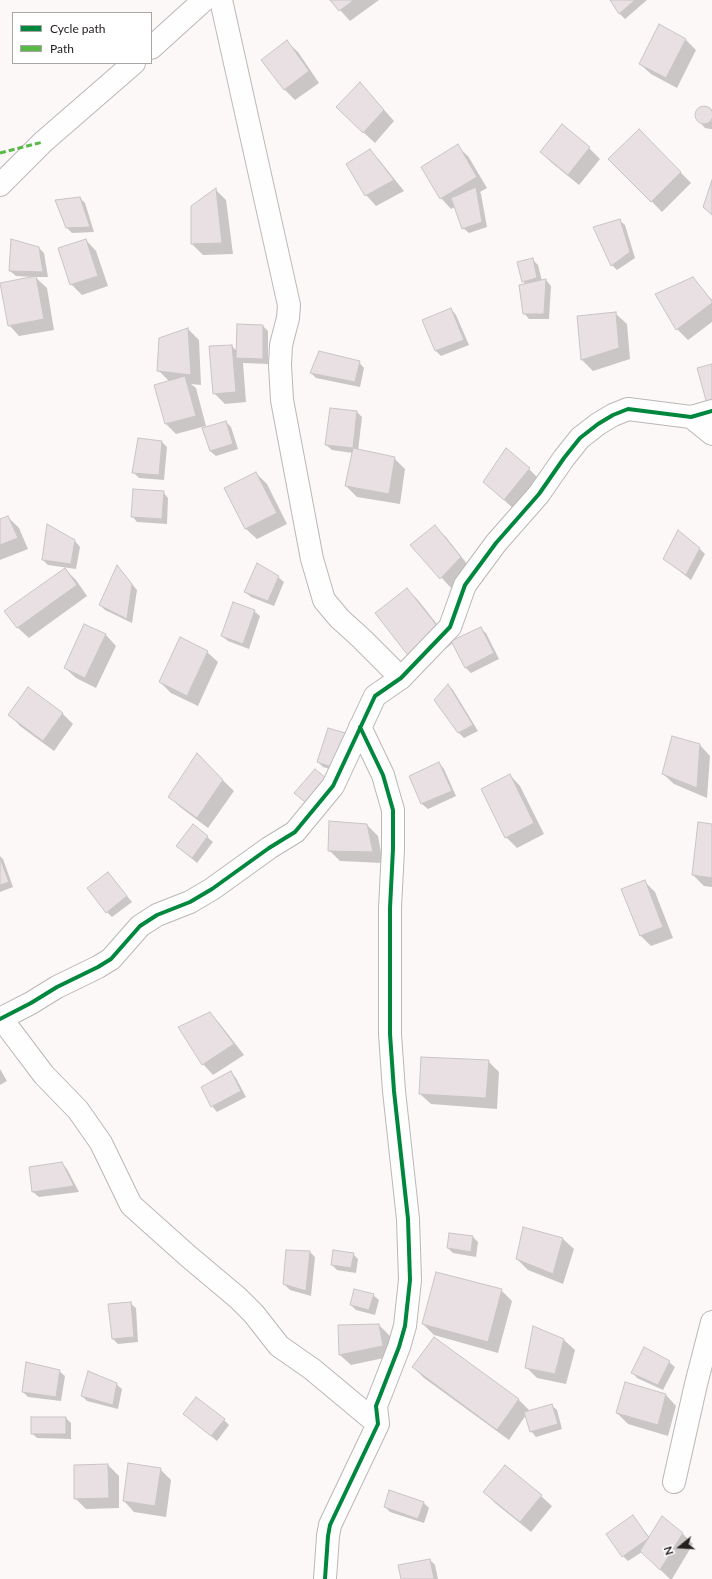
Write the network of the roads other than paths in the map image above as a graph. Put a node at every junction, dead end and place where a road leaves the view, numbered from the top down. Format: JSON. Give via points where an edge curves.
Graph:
{"nodes":[{"id":1,"x":204,"y":0,"type":"edge"},
{"id":2,"x":221,"y":0,"type":"edge"},
{"id":3,"x":152,"y":47,"type":"edge"},
{"id":4,"x":133,"y":64,"type":"edge"},
{"id":5,"x":0,"y":185,"type":"edge"},
{"id":6,"x":712,"y":410,"type":"edge"},
{"id":7,"x":691,"y":417,"type":"junction"},
{"id":8,"x":712,"y":434,"type":"edge"},
{"id":9,"x":401,"y":678,"type":"junction"},
{"id":10,"x":360,"y":727,"type":"junction"},
{"id":11,"x":1,"y":1019,"type":"edge"},
{"id":12,"x":712,"y":1322,"type":"edge"},
{"id":13,"x":378,"y":1424,"type":"junction"},
{"id":14,"x":674,"y":1482,"type":"dead end"},
{"id":15,"x":325,"y":1579,"type":"edge"}],
"edges":[{"from":1,"to":3,"type":"street"},
{"from":2,"to":9,"type":"street","via":[[289,305],[281,345],[282,400],[312,559],[324,600]]},
{"from":4,"to":5,"type":"street","via":[[43,142]]},
{"from":6,"to":7,"type":"street"},
{"from":7,"to":8,"type":"street"},
{"from":7,"to":9,"type":"street","via":[[628,409],[598,424],[580,438],[539,494],[496,543],[465,585],[450,627]]},
{"from":9,"to":10,"type":"street","via":[[375,696]]},
{"from":10,"to":11,"type":"street","via":[[333,786],[295,832],[212,889],[190,902],[157,915],[140,926],[111,959]]},
{"from":10,"to":13,"type":"street","via":[[383,775],[393,810],[390,1034],[410,1263],[405,1326],[376,1406]]},
{"from":11,"to":13,"type":"street","via":[[44,1075],[86,1121],[101,1143],[131,1205],[238,1298],[279,1346],[312,1369]]},
{"from":12,"to":14,"type":"street"},
{"from":13,"to":15,"type":"street","via":[[330,1525]]}]}
